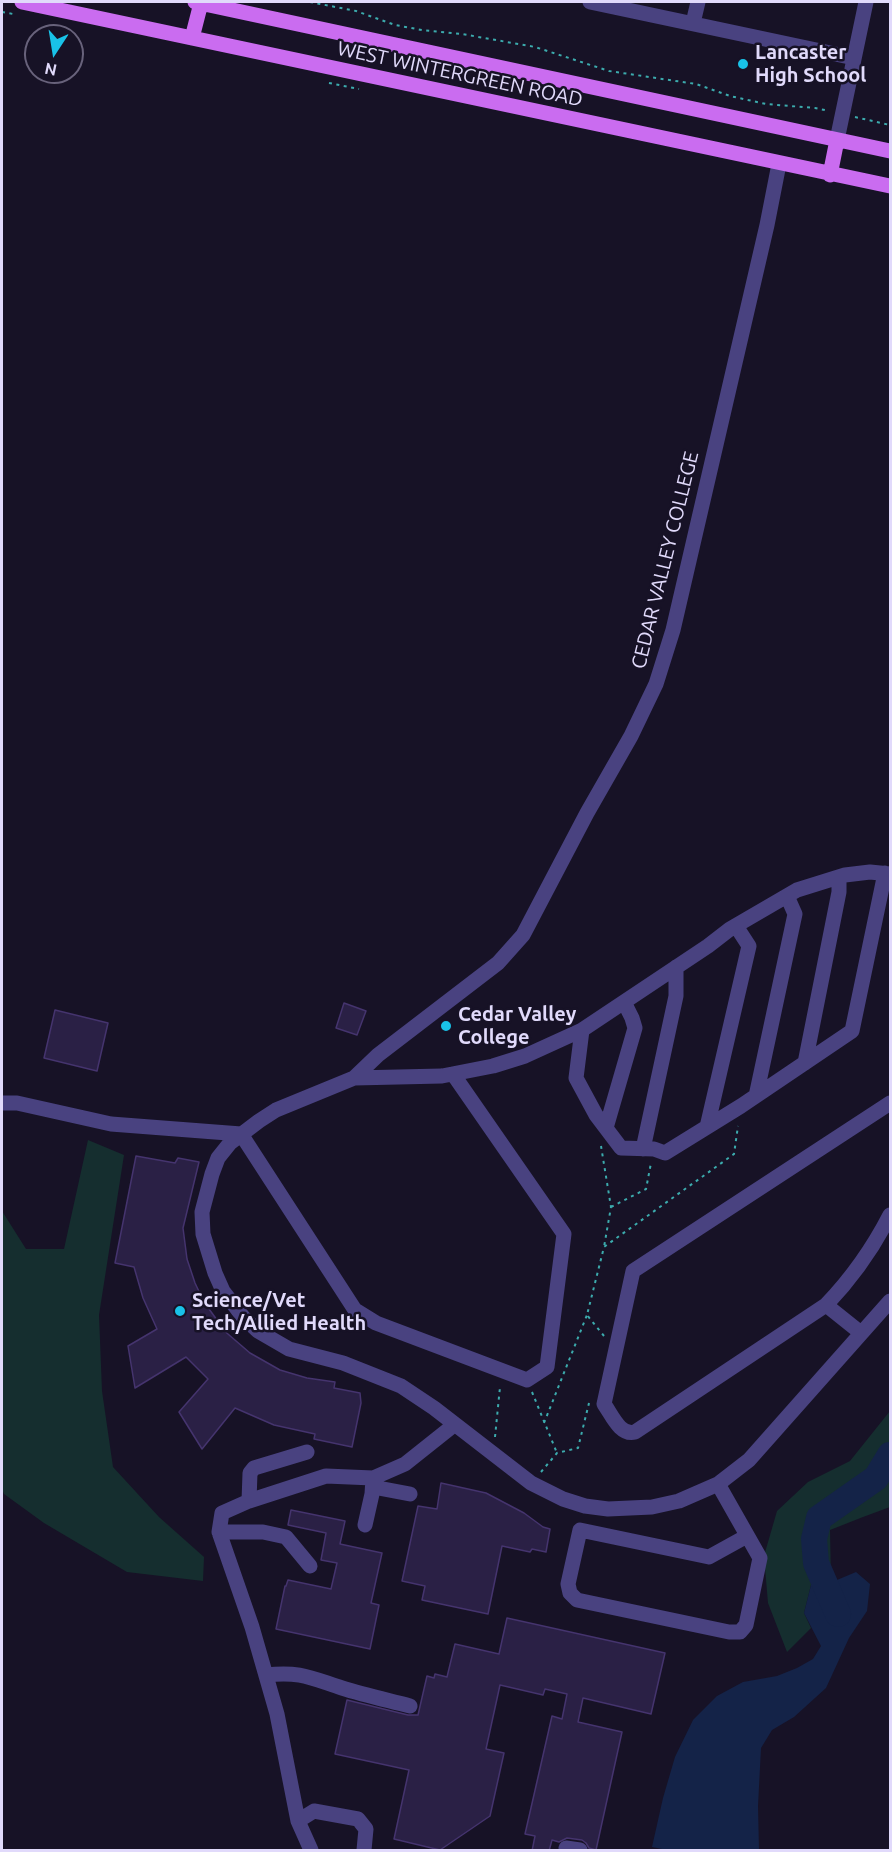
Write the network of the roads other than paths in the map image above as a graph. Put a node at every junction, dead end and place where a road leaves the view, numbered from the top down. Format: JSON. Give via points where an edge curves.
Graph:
{"nodes":[{"id":1,"x":22,"y":2,"type":"edge"},
{"id":2,"x":199,"y":2,"type":"edge"},
{"id":3,"x":590,"y":2,"type":"edge"},
{"id":4,"x":698,"y":2,"type":"edge"},
{"id":5,"x":866,"y":2,"type":"edge"},
{"id":6,"x":693,"y":23,"type":"junction"},
{"id":7,"x":192,"y":38,"type":"junction"},
{"id":8,"x":854,"y":58,"type":"junction"},
{"id":9,"x":837,"y":140,"type":"junction"},
{"id":10,"x":891,"y":151,"type":"edge"},
{"id":11,"x":778,"y":164,"type":"junction"},
{"id":12,"x":830,"y":175,"type":"junction"},
{"id":13,"x":891,"y":186,"type":"edge"},
{"id":14,"x":888,"y":873,"type":"edge"},
{"id":15,"x":838,"y":877,"type":"junction"},
{"id":16,"x":787,"y":896,"type":"junction"},
{"id":17,"x":736,"y":926,"type":"junction"},
{"id":18,"x":676,"y":967,"type":"junction"},
{"id":19,"x":624,"y":1002,"type":"junction"},
{"id":20,"x":582,"y":1029,"type":"junction"},
{"id":21,"x":805,"y":1063,"type":"junction"},
{"id":22,"x":453,"y":1074,"type":"junction"},
{"id":23,"x":354,"y":1078,"type":"junction"},
{"id":24,"x":756,"y":1096,"type":"junction"},
{"id":25,"x":2,"y":1102,"type":"edge"},
{"id":26,"x":891,"y":1103,"type":"edge"},
{"id":27,"x":707,"y":1127,"type":"junction"},
{"id":28,"x":603,"y":1133,"type":"junction"},
{"id":29,"x":241,"y":1134,"type":"junction"},
{"id":30,"x":649,"y":1149,"type":"junction"},
{"id":31,"x":891,"y":1215,"type":"edge"},
{"id":32,"x":891,"y":1301,"type":"edge"},
{"id":33,"x":826,"y":1305,"type":"junction"},
{"id":34,"x":861,"y":1333,"type":"junction"},
{"id":35,"x":454,"y":1425,"type":"junction"},
{"id":36,"x":307,"y":1452,"type":"dead end"},
{"id":37,"x":373,"y":1482,"type":"junction"},
{"id":38,"x":718,"y":1484,"type":"junction"},
{"id":39,"x":410,"y":1494,"type":"dead end"},
{"id":40,"x":249,"y":1501,"type":"junction"},
{"id":41,"x":585,"y":1506,"type":"junction"},
{"id":42,"x":365,"y":1525,"type":"dead end"},
{"id":43,"x":580,"y":1530,"type":"junction"},
{"id":44,"x":219,"y":1532,"type":"junction"},
{"id":45,"x":747,"y":1536,"type":"junction"},
{"id":46,"x":309,"y":1566,"type":"dead end"},
{"id":47,"x":266,"y":1675,"type":"junction"},
{"id":48,"x":410,"y":1706,"type":"dead end"},
{"id":49,"x":298,"y":1821,"type":"junction"},
{"id":50,"x":300,"y":1851,"type":"edge"},
{"id":51,"x":311,"y":1851,"type":"edge"},
{"id":52,"x":364,"y":1851,"type":"edge"}],
"edges":[{"from":1,"to":7,"type":"main road","name":"WEST WINTERGREEN ROAD"},
{"from":2,"to":7,"type":"main road"},
{"from":2,"to":9,"type":"main road","name":"WEST WINTERGREEN ROAD"},
{"from":3,"to":6,"type":"lane"},
{"from":4,"to":6,"type":"lane"},
{"from":5,"to":8,"type":"lane"},
{"from":6,"to":8,"type":"lane"},
{"from":7,"to":11,"type":"main road","name":"WEST WINTERGREEN ROAD"},
{"from":8,"to":9,"type":"lane"},
{"from":9,"to":10,"type":"main road","name":"WEST WINTERGREEN ROAD"},
{"from":9,"to":12,"type":"main road"},
{"from":11,"to":12,"type":"main road","name":"WEST WINTERGREEN ROAD"},
{"from":11,"to":23,"type":"lane","name":"CEDAR VALLEY COLLEGE","via":[[673,630],[656,684],[523,935],[498,963]]},
{"from":12,"to":13,"type":"main road","name":"WEST WINTERGREEN ROAD"},
{"from":14,"to":15,"type":"lane","name":"CEDAR VALLEY COLLEGE"},
{"from":14,"to":21,"type":"lane","via":[[852,1031]]},
{"from":15,"to":16,"type":"lane","name":"CEDAR VALLEY COLLEGE"},
{"from":15,"to":21,"type":"lane","via":[[839,892]]},
{"from":16,"to":17,"type":"lane","name":"CEDAR VALLEY COLLEGE"},
{"from":16,"to":24,"type":"lane","via":[[795,914]]},
{"from":17,"to":18,"type":"lane","name":"CEDAR VALLEY COLLEGE"},
{"from":17,"to":27,"type":"lane","via":[[749,946]]},
{"from":18,"to":19,"type":"lane","name":"CEDAR VALLEY COLLEGE"},
{"from":18,"to":30,"type":"lane","via":[[676,996]]},
{"from":19,"to":20,"type":"lane","name":"CEDAR VALLEY COLLEGE"},
{"from":19,"to":28,"type":"lane","via":[[635,1028]]},
{"from":20,"to":22,"type":"lane","name":"CEDAR VALLEY COLLEGE","via":[[525,1056]]},
{"from":20,"to":28,"type":"lane","via":[[576,1077]]},
{"from":21,"to":24,"type":"lane"},
{"from":22,"to":23,"type":"lane","name":"CEDAR VALLEY COLLEGE"},
{"from":22,"to":29,"type":"lane","via":[[564,1234],[547,1367],[527,1380],[376,1323],[356,1311]]},
{"from":23,"to":29,"type":"lane","name":"CEDAR VALLEY COLLEGE","via":[[276,1110]]},
{"from":24,"to":27,"type":"lane"},
{"from":25,"to":29,"type":"lane","via":[[111,1124]]},
{"from":26,"to":33,"type":"lane","via":[[633,1271],[604,1404],[623,1431],[635,1432]]},
{"from":27,"to":30,"type":"lane","via":[[665,1153]]},
{"from":28,"to":30,"type":"lane","via":[[621,1148]]},
{"from":29,"to":35,"type":"lane","name":"CEDAR VALLEY COLLEGE","via":[[218,1158],[202,1212],[208,1254],[224,1291],[244,1318],[270,1339],[401,1386]]},
{"from":31,"to":33,"type":"lane","via":[[846,1284]]},
{"from":32,"to":34,"type":"lane","name":"CEDAR VALLEY COLLEGE"},
{"from":33,"to":34,"type":"lane"},
{"from":34,"to":38,"type":"lane","name":"CEDAR VALLEY COLLEGE","via":[[749,1460]]},
{"from":35,"to":37,"type":"lane","via":[[405,1464]]},
{"from":35,"to":41,"type":"lane","name":"CEDAR VALLEY COLLEGE","via":[[531,1483]]},
{"from":36,"to":40,"type":"lane","via":[[254,1468],[250,1473]]},
{"from":37,"to":39,"type":"lane"},
{"from":37,"to":40,"type":"lane","via":[[326,1476]]},
{"from":37,"to":42,"type":"lane"},
{"from":38,"to":41,"type":"lane","name":"CEDAR VALLEY COLLEGE","via":[[679,1501],[652,1507]]},
{"from":38,"to":45,"type":"lane"},
{"from":40,"to":44,"type":"lane","via":[[222,1513]]},
{"from":41,"to":43,"type":"lane"},
{"from":43,"to":45,"type":"lane","via":[[709,1557]]},
{"from":43,"to":45,"type":"lane","via":[[568,1584],[570,1593],[578,1600],[729,1632],[740,1632],[746,1625],[760,1558]]},
{"from":44,"to":46,"type":"lane","via":[[263,1532],[286,1537]]},
{"from":44,"to":47,"type":"lane"},
{"from":47,"to":48,"type":"lane","via":[[286,1672],[310,1676]]},
{"from":47,"to":49,"type":"lane"},
{"from":49,"to":50,"type":"lane"},
{"from":49,"to":51,"type":"lane"},
{"from":49,"to":52,"type":"lane","via":[[314,1811],[358,1819],[366,1829]]}]}
